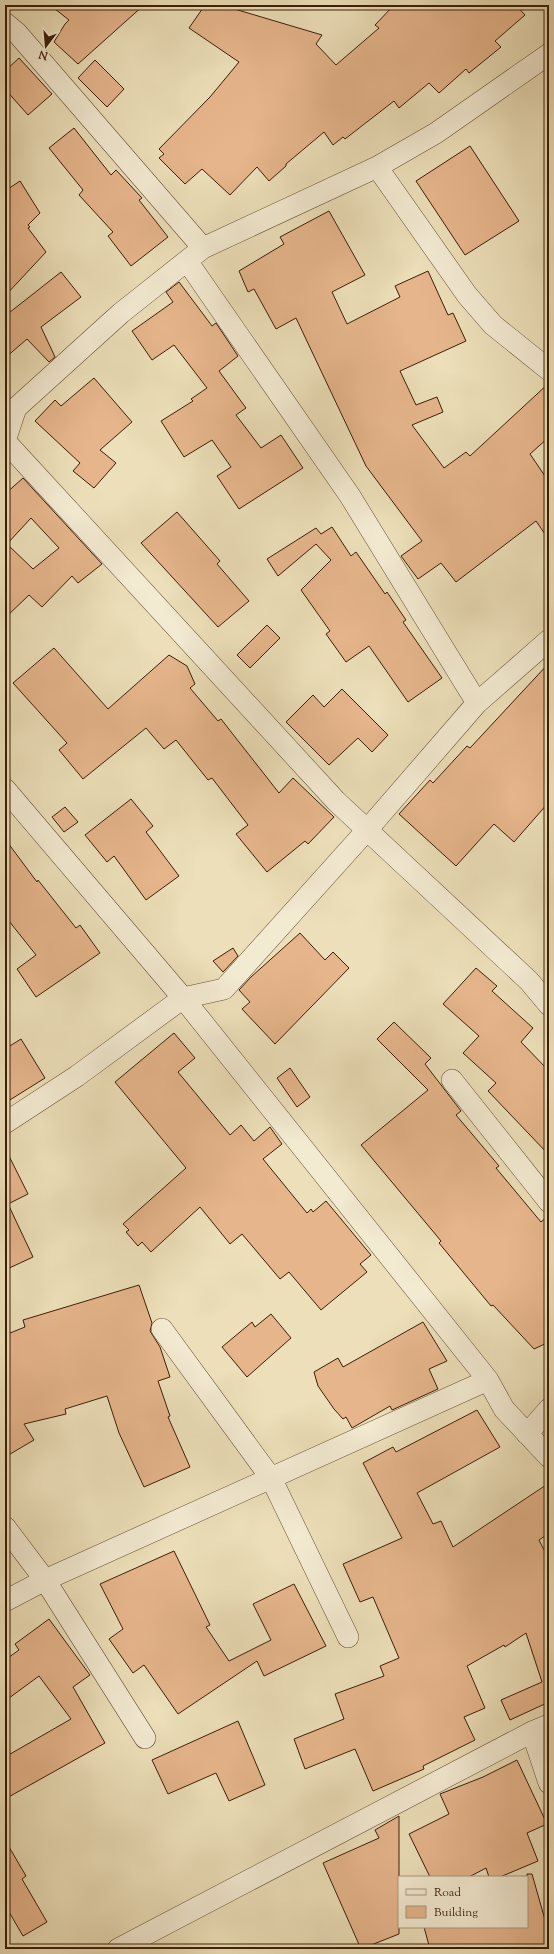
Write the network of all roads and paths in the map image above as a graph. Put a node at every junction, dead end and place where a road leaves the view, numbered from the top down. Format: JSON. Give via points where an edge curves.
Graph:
{"nodes":[{"id":1,"x":9,"y":31,"type":"edge"},
{"id":2,"x":549,"y":54,"type":"edge"},
{"id":3,"x":377,"y":167,"type":"junction"},
{"id":4,"x":203,"y":248,"type":"junction"},
{"id":5,"x":187,"y":261,"type":"junction"},
{"id":6,"x":549,"y":370,"type":"edge"},
{"id":7,"x":10,"y":403,"type":"edge"},
{"id":8,"x":5,"y":441,"type":"edge"},
{"id":9,"x":549,"y":640,"type":"edge"},
{"id":10,"x":477,"y":703,"type":"junction"},
{"id":11,"x":5,"y":788,"type":"edge"},
{"id":12,"x":367,"y":830,"type":"junction"},
{"id":13,"x":182,"y":998,"type":"junction"},
{"id":14,"x":549,"y":1005,"type":"edge"},
{"id":15,"x":452,"y":1080,"type":"dead end"},
{"id":16,"x":5,"y":1123,"type":"edge"},
{"id":17,"x":549,"y":1202,"type":"edge"},
{"id":18,"x":162,"y":1329,"type":"dead end"},
{"id":19,"x":488,"y":1380,"type":"junction"},
{"id":20,"x":549,"y":1409,"type":"edge"},
{"id":21,"x":527,"y":1434,"type":"junction"},
{"id":22,"x":549,"y":1457,"type":"edge"},
{"id":23,"x":271,"y":1478,"type":"junction"},
{"id":24,"x":5,"y":1527,"type":"edge"},
{"id":25,"x":45,"y":1580,"type":"junction"},
{"id":26,"x":5,"y":1601,"type":"edge"},
{"id":27,"x":348,"y":1637,"type":"dead end"},
{"id":28,"x":541,"y":1729,"type":"edge"},
{"id":29,"x":145,"y":1738,"type":"dead end"},
{"id":30,"x":549,"y":1783,"type":"edge"},
{"id":31,"x":118,"y":1949,"type":"edge"}],
"edges":[{"from":1,"to":4,"type":"street"},
{"from":2,"to":3,"type":"street","via":[[436,133]]},
{"from":3,"to":4,"type":"street"},
{"from":3,"to":6,"type":"street","via":[[467,295],[493,325]]},
{"from":4,"to":5,"type":"street"},
{"from":5,"to":7,"type":"street"},
{"from":5,"to":10,"type":"street","via":[[350,496]]},
{"from":7,"to":8,"type":"street"},
{"from":8,"to":12,"type":"street","via":[[336,801]]},
{"from":9,"to":10,"type":"street"},
{"from":10,"to":12,"type":"street"},
{"from":11,"to":13,"type":"street"},
{"from":12,"to":13,"type":"street","via":[[224,989]]},
{"from":12,"to":14,"type":"street","via":[[529,981]]},
{"from":13,"to":16,"type":"street","via":[[77,1076]]},
{"from":13,"to":19,"type":"street"},
{"from":15,"to":17,"type":"street"},
{"from":18,"to":23,"type":"street"},
{"from":19,"to":21,"type":"street","via":[[504,1409]]},
{"from":19,"to":23,"type":"street"},
{"from":20,"to":21,"type":"street"},
{"from":21,"to":22,"type":"street"},
{"from":23,"to":25,"type":"street"},
{"from":23,"to":27,"type":"street"},
{"from":24,"to":25,"type":"street"},
{"from":25,"to":26,"type":"street"},
{"from":25,"to":29,"type":"street"},
{"from":28,"to":30,"type":"street"},
{"from":28,"to":31,"type":"street"}]}
